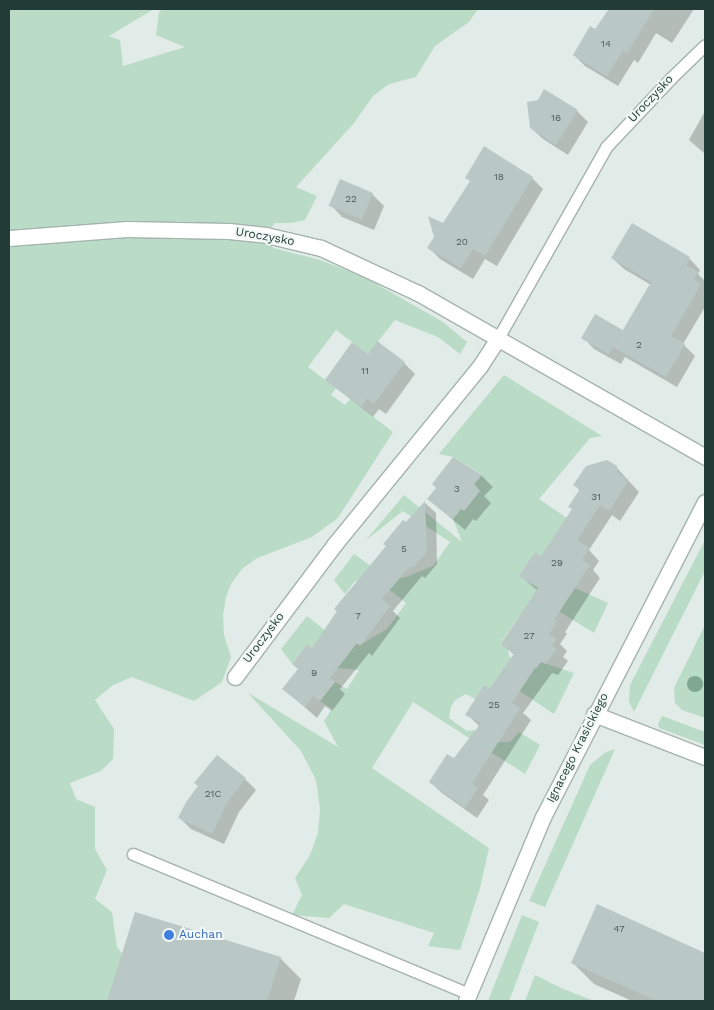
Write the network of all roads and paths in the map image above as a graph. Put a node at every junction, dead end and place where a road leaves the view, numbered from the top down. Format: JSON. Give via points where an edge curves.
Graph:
{"nodes":[{"id":1,"x":705,"y":45,"type":"edge"},
{"id":2,"x":9,"y":238,"type":"edge"},
{"id":3,"x":497,"y":340,"type":"junction"},
{"id":4,"x":705,"y":457,"type":"edge"},
{"id":5,"x":705,"y":502,"type":"edge"},
{"id":6,"x":235,"y":677,"type":"dead end"},
{"id":7,"x":594,"y":714,"type":"junction"},
{"id":8,"x":705,"y":757,"type":"edge"},
{"id":9,"x":133,"y":854,"type":"dead end"},
{"id":10,"x":467,"y":997,"type":"edge"}],
"edges":[{"from":1,"to":3,"type":"lane","name":"Uroczysko","via":[[606,147]]},
{"from":2,"to":3,"type":"street","name":"Uroczysko","via":[[127,229],[229,231],[280,238],[320,248],[367,268],[418,293]]},
{"from":3,"to":4,"type":"street","name":"Uroczysko"},
{"from":3,"to":6,"type":"street","name":"Uroczysko","via":[[480,366],[334,545]]},
{"from":5,"to":7,"type":"street","name":"Ignacego Krasickiego"},
{"from":7,"to":8,"type":"street"},
{"from":7,"to":10,"type":"street","name":"Ignacego Krasickiego","via":[[544,817]]},
{"from":9,"to":10,"type":"lane"}]}
